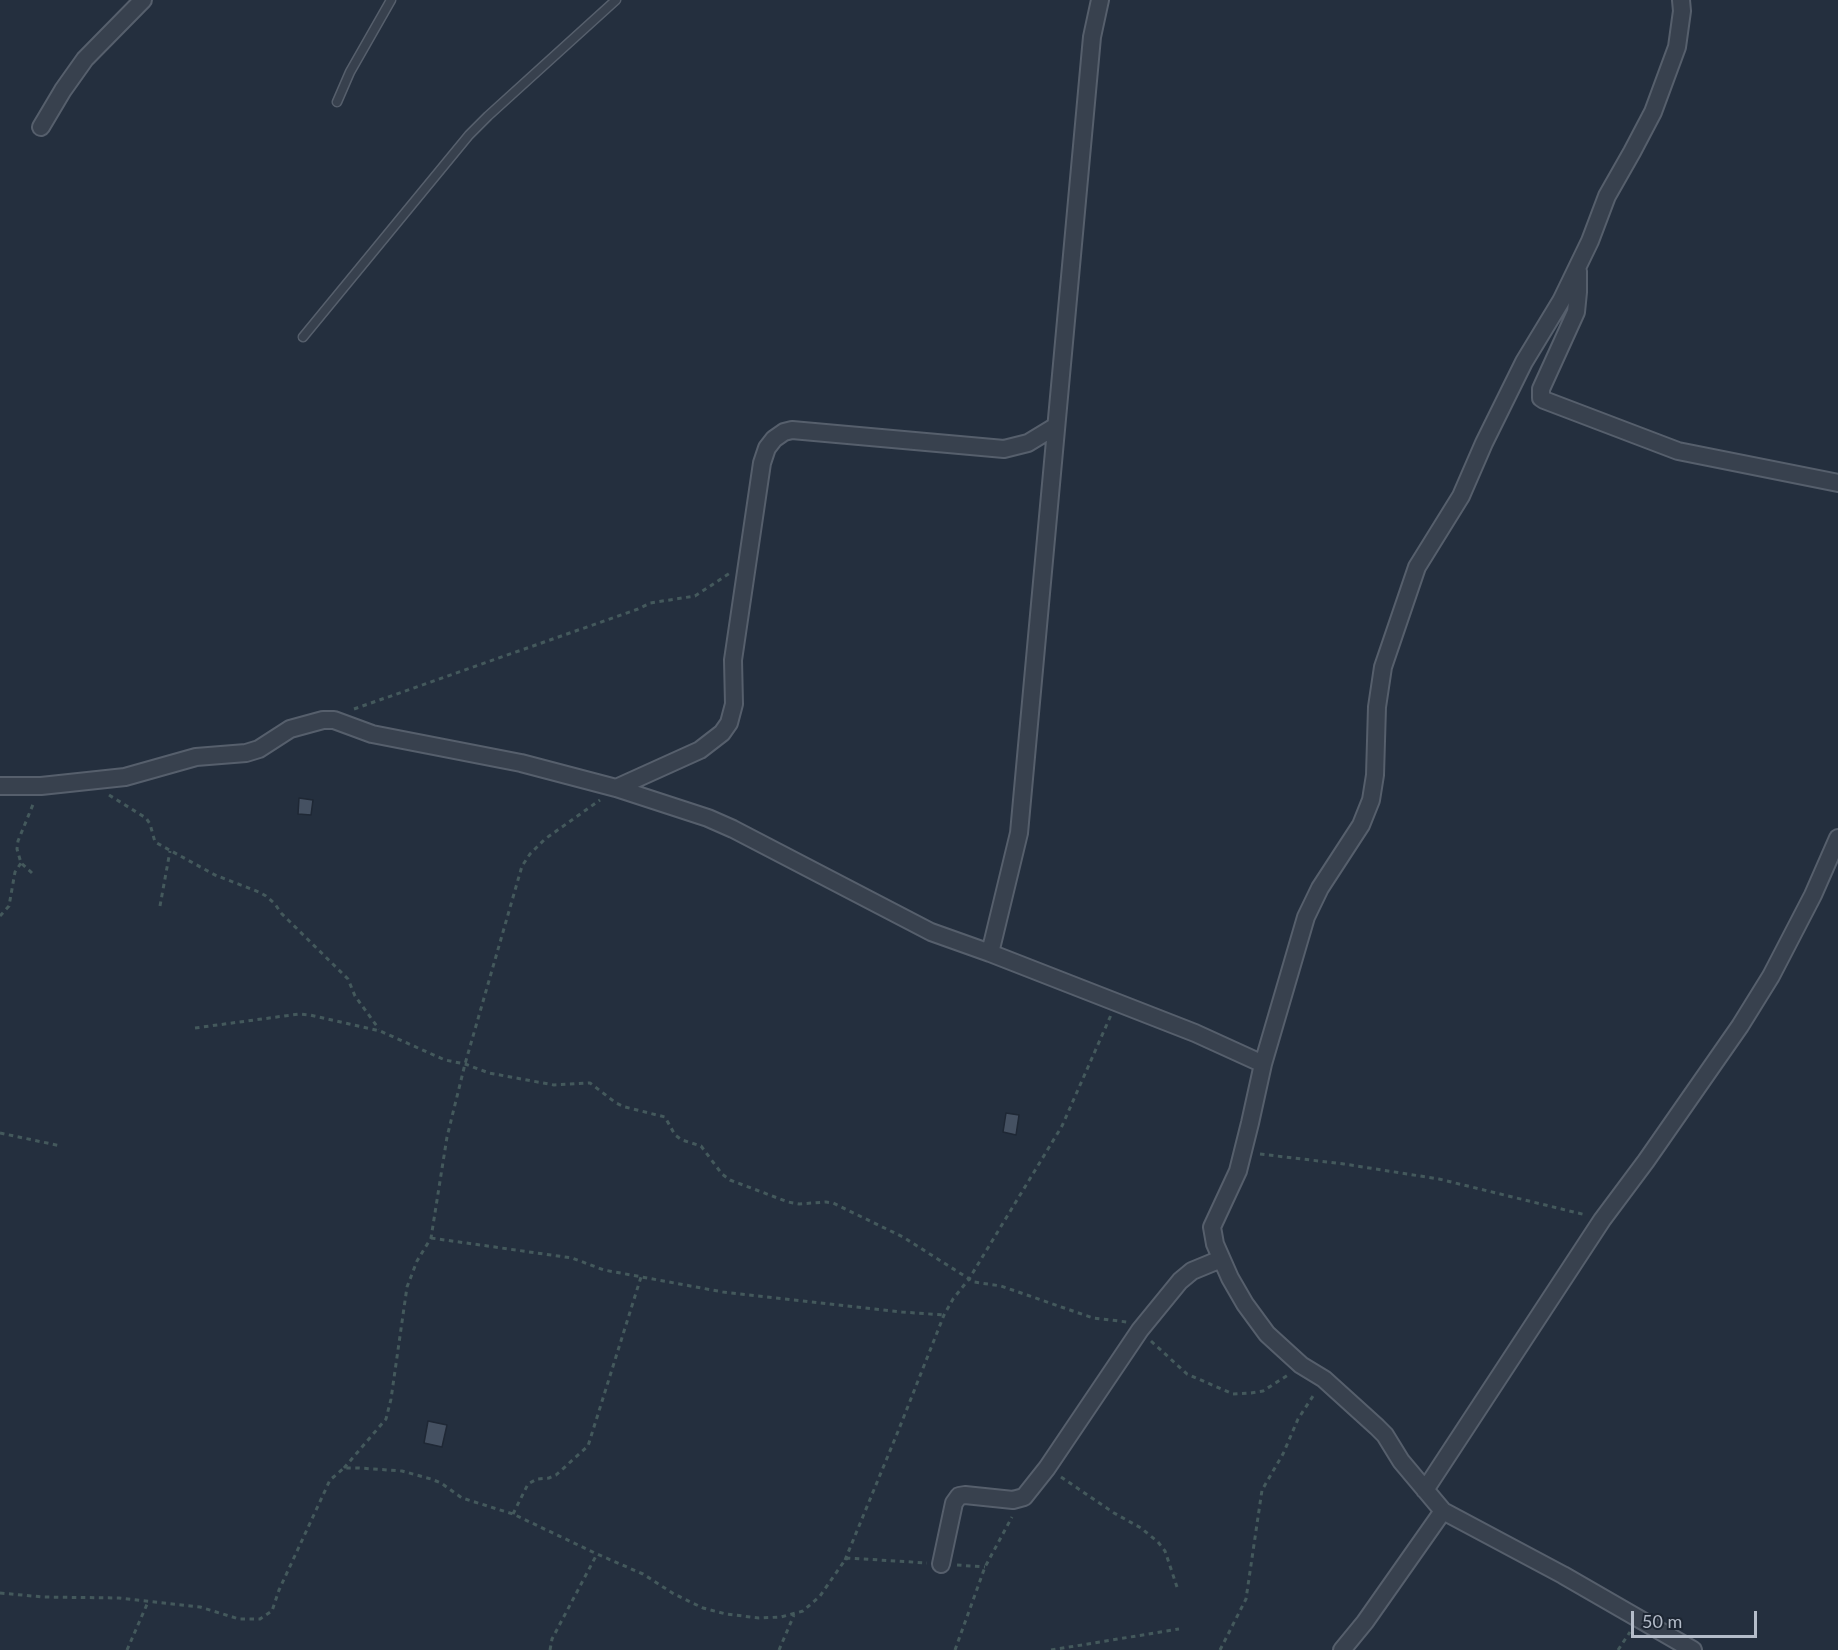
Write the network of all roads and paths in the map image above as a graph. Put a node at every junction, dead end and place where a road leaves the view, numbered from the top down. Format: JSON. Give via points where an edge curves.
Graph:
{"nodes":[{"id":1,"x":143,"y":0,"type":"edge"},
{"id":2,"x":391,"y":0,"type":"edge"},
{"id":3,"x":616,"y":0,"type":"edge"},
{"id":4,"x":1100,"y":0,"type":"edge"},
{"id":5,"x":1681,"y":0,"type":"edge"},
{"id":6,"x":337,"y":102,"type":"dead end"},
{"id":7,"x":41,"y":126,"type":"dead end"},
{"id":8,"x":1577,"y":267,"type":"junction"},
{"id":9,"x":303,"y":337,"type":"dead end"},
{"id":10,"x":1056,"y":426,"type":"junction"},
{"id":11,"x":1838,"y":483,"type":"edge"},
{"id":12,"x":748,"y":560,"type":"junction"},
{"id":13,"x":323,"y":720,"type":"junction"},
{"id":14,"x":85,"y":781,"type":"junction"},
{"id":15,"x":0,"y":786,"type":"edge"},
{"id":16,"x":41,"y":786,"type":"junction"},
{"id":17,"x":616,"y":788,"type":"junction"},
{"id":18,"x":1838,"y":838,"type":"edge"},
{"id":19,"x":170,"y":851,"type":"junction"},
{"id":20,"x":21,"y":863,"type":"junction"},
{"id":21,"x":32,"y":873,"type":"dead end"},
{"id":22,"x":160,"y":906,"type":"dead end"},
{"id":23,"x":0,"y":916,"type":"edge"},
{"id":24,"x":990,"y":953,"type":"junction"},
{"id":25,"x":1116,"y":1003,"type":"junction"},
{"id":26,"x":195,"y":1028,"type":"dead end"},
{"id":27,"x":380,"y":1031,"type":"junction"},
{"id":28,"x":465,"y":1064,"type":"junction"},
{"id":29,"x":1263,"y":1064,"type":"junction"},
{"id":30,"x":0,"y":1133,"type":"edge"},
{"id":31,"x":61,"y":1146,"type":"dead end"},
{"id":32,"x":1243,"y":1152,"type":"junction"},
{"id":33,"x":1602,"y":1220,"type":"junction"},
{"id":34,"x":431,"y":1238,"type":"junction"},
{"id":35,"x":1221,"y":1259,"type":"junction"},
{"id":36,"x":641,"y":1277,"type":"junction"},
{"id":37,"x":969,"y":1279,"type":"junction"},
{"id":38,"x":944,"y":1315,"type":"junction"},
{"id":39,"x":1142,"y":1327,"type":"junction"},
{"id":40,"x":1302,"y":1365,"type":"junction"},
{"id":41,"x":1324,"y":1379,"type":"junction"},
{"id":42,"x":344,"y":1468,"type":"junction"},
{"id":43,"x":1047,"y":1468,"type":"junction"},
{"id":44,"x":1425,"y":1490,"type":"junction"},
{"id":45,"x":1024,"y":1497,"type":"junction"},
{"id":46,"x":1443,"y":1511,"type":"junction"},
{"id":47,"x":513,"y":1514,"type":"junction"},
{"id":48,"x":597,"y":1554,"type":"junction"},
{"id":49,"x":845,"y":1560,"type":"junction"},
{"id":50,"x":941,"y":1564,"type":"junction"},
{"id":51,"x":985,"y":1567,"type":"junction"},
{"id":52,"x":1177,"y":1587,"type":"dead end"},
{"id":53,"x":0,"y":1593,"type":"edge"},
{"id":54,"x":148,"y":1602,"type":"junction"},
{"id":55,"x":794,"y":1615,"type":"junction"},
{"id":56,"x":1639,"y":1618,"type":"junction"},
{"id":57,"x":1179,"y":1629,"type":"dead end"},
{"id":58,"x":127,"y":1650,"type":"edge"},
{"id":59,"x":550,"y":1650,"type":"edge"},
{"id":60,"x":778,"y":1650,"type":"edge"},
{"id":61,"x":955,"y":1650,"type":"edge"},
{"id":62,"x":1052,"y":1650,"type":"edge"},
{"id":63,"x":1220,"y":1650,"type":"edge"},
{"id":64,"x":1342,"y":1650,"type":"edge"},
{"id":65,"x":1618,"y":1650,"type":"edge"},
{"id":66,"x":1693,"y":1650,"type":"edge"}],
"edges":[{"from":1,"to":7,"type":"street","via":[[85,59]]},
{"from":2,"to":6,"type":"lane"},
{"from":3,"to":9,"type":"lane","via":[[474,130]]},
{"from":4,"to":10,"type":"street","via":[[1092,37]]},
{"from":5,"to":8,"type":"street","via":[[1680,31],[1671,67],[1648,122],[1607,196]]},
{"from":8,"to":11,"type":"street","via":[[1576,312],[1541,389],[1541,398],[1677,451]]},
{"from":8,"to":29,"type":"street","via":[[1524,362],[1461,496],[1417,567],[1383,667],[1371,800],[1361,825],[1306,917]]},
{"from":10,"to":12,"type":"street","via":[[1028,443],[1004,449],[784,432],[767,448],[762,463]]},
{"from":10,"to":24,"type":"street","via":[[1019,833]]},
{"from":12,"to":13,"type":"path","via":[[695,596],[650,603]]},
{"from":12,"to":17,"type":"street","via":[[733,660],[734,704],[729,723],[700,750]]},
{"from":13,"to":14,"type":"street","via":[[290,729],[253,752],[196,757],[125,777]]},
{"from":13,"to":17,"type":"street"},
{"from":14,"to":16,"type":"street"},
{"from":14,"to":19,"type":"path","via":[[146,818],[155,842]]},
{"from":15,"to":16,"type":"street"},
{"from":16,"to":20,"type":"path","via":[[18,842]]},
{"from":17,"to":24,"type":"street","via":[[708,818],[931,932]]},
{"from":17,"to":28,"type":"path","via":[[544,839],[522,866]]},
{"from":18,"to":33,"type":"street","via":[[1776,966],[1740,1026]]},
{"from":19,"to":22,"type":"path"},
{"from":19,"to":27,"type":"path","via":[[214,875],[266,896],[348,979]]},
{"from":20,"to":21,"type":"path"},
{"from":20,"to":23,"type":"path","via":[[15,872],[9,906]]},
{"from":24,"to":25,"type":"street"},
{"from":25,"to":29,"type":"street"},
{"from":25,"to":37,"type":"path","via":[[1062,1126]]},
{"from":26,"to":27,"type":"path","via":[[299,1014]]},
{"from":27,"to":28,"type":"path","via":[[445,1060]]},
{"from":28,"to":34,"type":"path","via":[[447,1137]]},
{"from":28,"to":37,"type":"path","via":[[489,1073],[554,1085],[590,1083],[625,1107],[665,1117],[675,1135],[701,1146],[730,1180],[788,1202],[833,1203],[903,1237]]},
{"from":29,"to":32,"type":"street"},
{"from":30,"to":31,"type":"path"},
{"from":32,"to":33,"type":"path","via":[[1439,1179]]},
{"from":32,"to":35,"type":"street","via":[[1212,1227]]},
{"from":33,"to":44,"type":"street"},
{"from":34,"to":36,"type":"path","via":[[572,1258],[604,1270]]},
{"from":34,"to":42,"type":"path","via":[[407,1287],[386,1419]]},
{"from":35,"to":39,"type":"street","via":[[1188,1273]]},
{"from":35,"to":40,"type":"street","via":[[1245,1304],[1267,1334]]},
{"from":36,"to":38,"type":"path","via":[[723,1292]]},
{"from":36,"to":47,"type":"path","via":[[588,1446],[556,1475],[528,1484]]},
{"from":37,"to":38,"type":"path"},
{"from":37,"to":39,"type":"path","via":[[1093,1318]]},
{"from":38,"to":49,"type":"path"},
{"from":39,"to":40,"type":"path","via":[[1187,1374],[1233,1394],[1263,1391]]},
{"from":39,"to":43,"type":"street"},
{"from":40,"to":41,"type":"street"},
{"from":41,"to":44,"type":"street","via":[[1377,1427]]},
{"from":41,"to":63,"type":"path","via":[[1298,1419],[1262,1490],[1246,1599]]},
{"from":42,"to":47,"type":"path","via":[[417,1474],[441,1483],[462,1498]]},
{"from":42,"to":54,"type":"path","via":[[330,1480],[272,1611],[266,1616],[239,1619],[200,1607]]},
{"from":43,"to":45,"type":"street"},
{"from":43,"to":52,"type":"path","via":[[1158,1542]]},
{"from":44,"to":46,"type":"street"},
{"from":45,"to":50,"type":"street","via":[[1013,1500],[959,1496],[954,1503]]},
{"from":45,"to":51,"type":"path"},
{"from":46,"to":56,"type":"street"},
{"from":46,"to":64,"type":"street"},
{"from":47,"to":48,"type":"path"},
{"from":48,"to":55,"type":"path","via":[[643,1574],[703,1608],[759,1618]]},
{"from":48,"to":59,"type":"path","via":[[552,1639]]},
{"from":49,"to":50,"type":"path"},
{"from":49,"to":55,"type":"path","via":[[813,1604]]},
{"from":50,"to":51,"type":"path"},
{"from":51,"to":61,"type":"path"},
{"from":53,"to":54,"type":"path"},
{"from":54,"to":58,"type":"path"},
{"from":55,"to":60,"type":"path"},
{"from":56,"to":65,"type":"path"},
{"from":56,"to":66,"type":"street"},
{"from":57,"to":62,"type":"path"}]}
